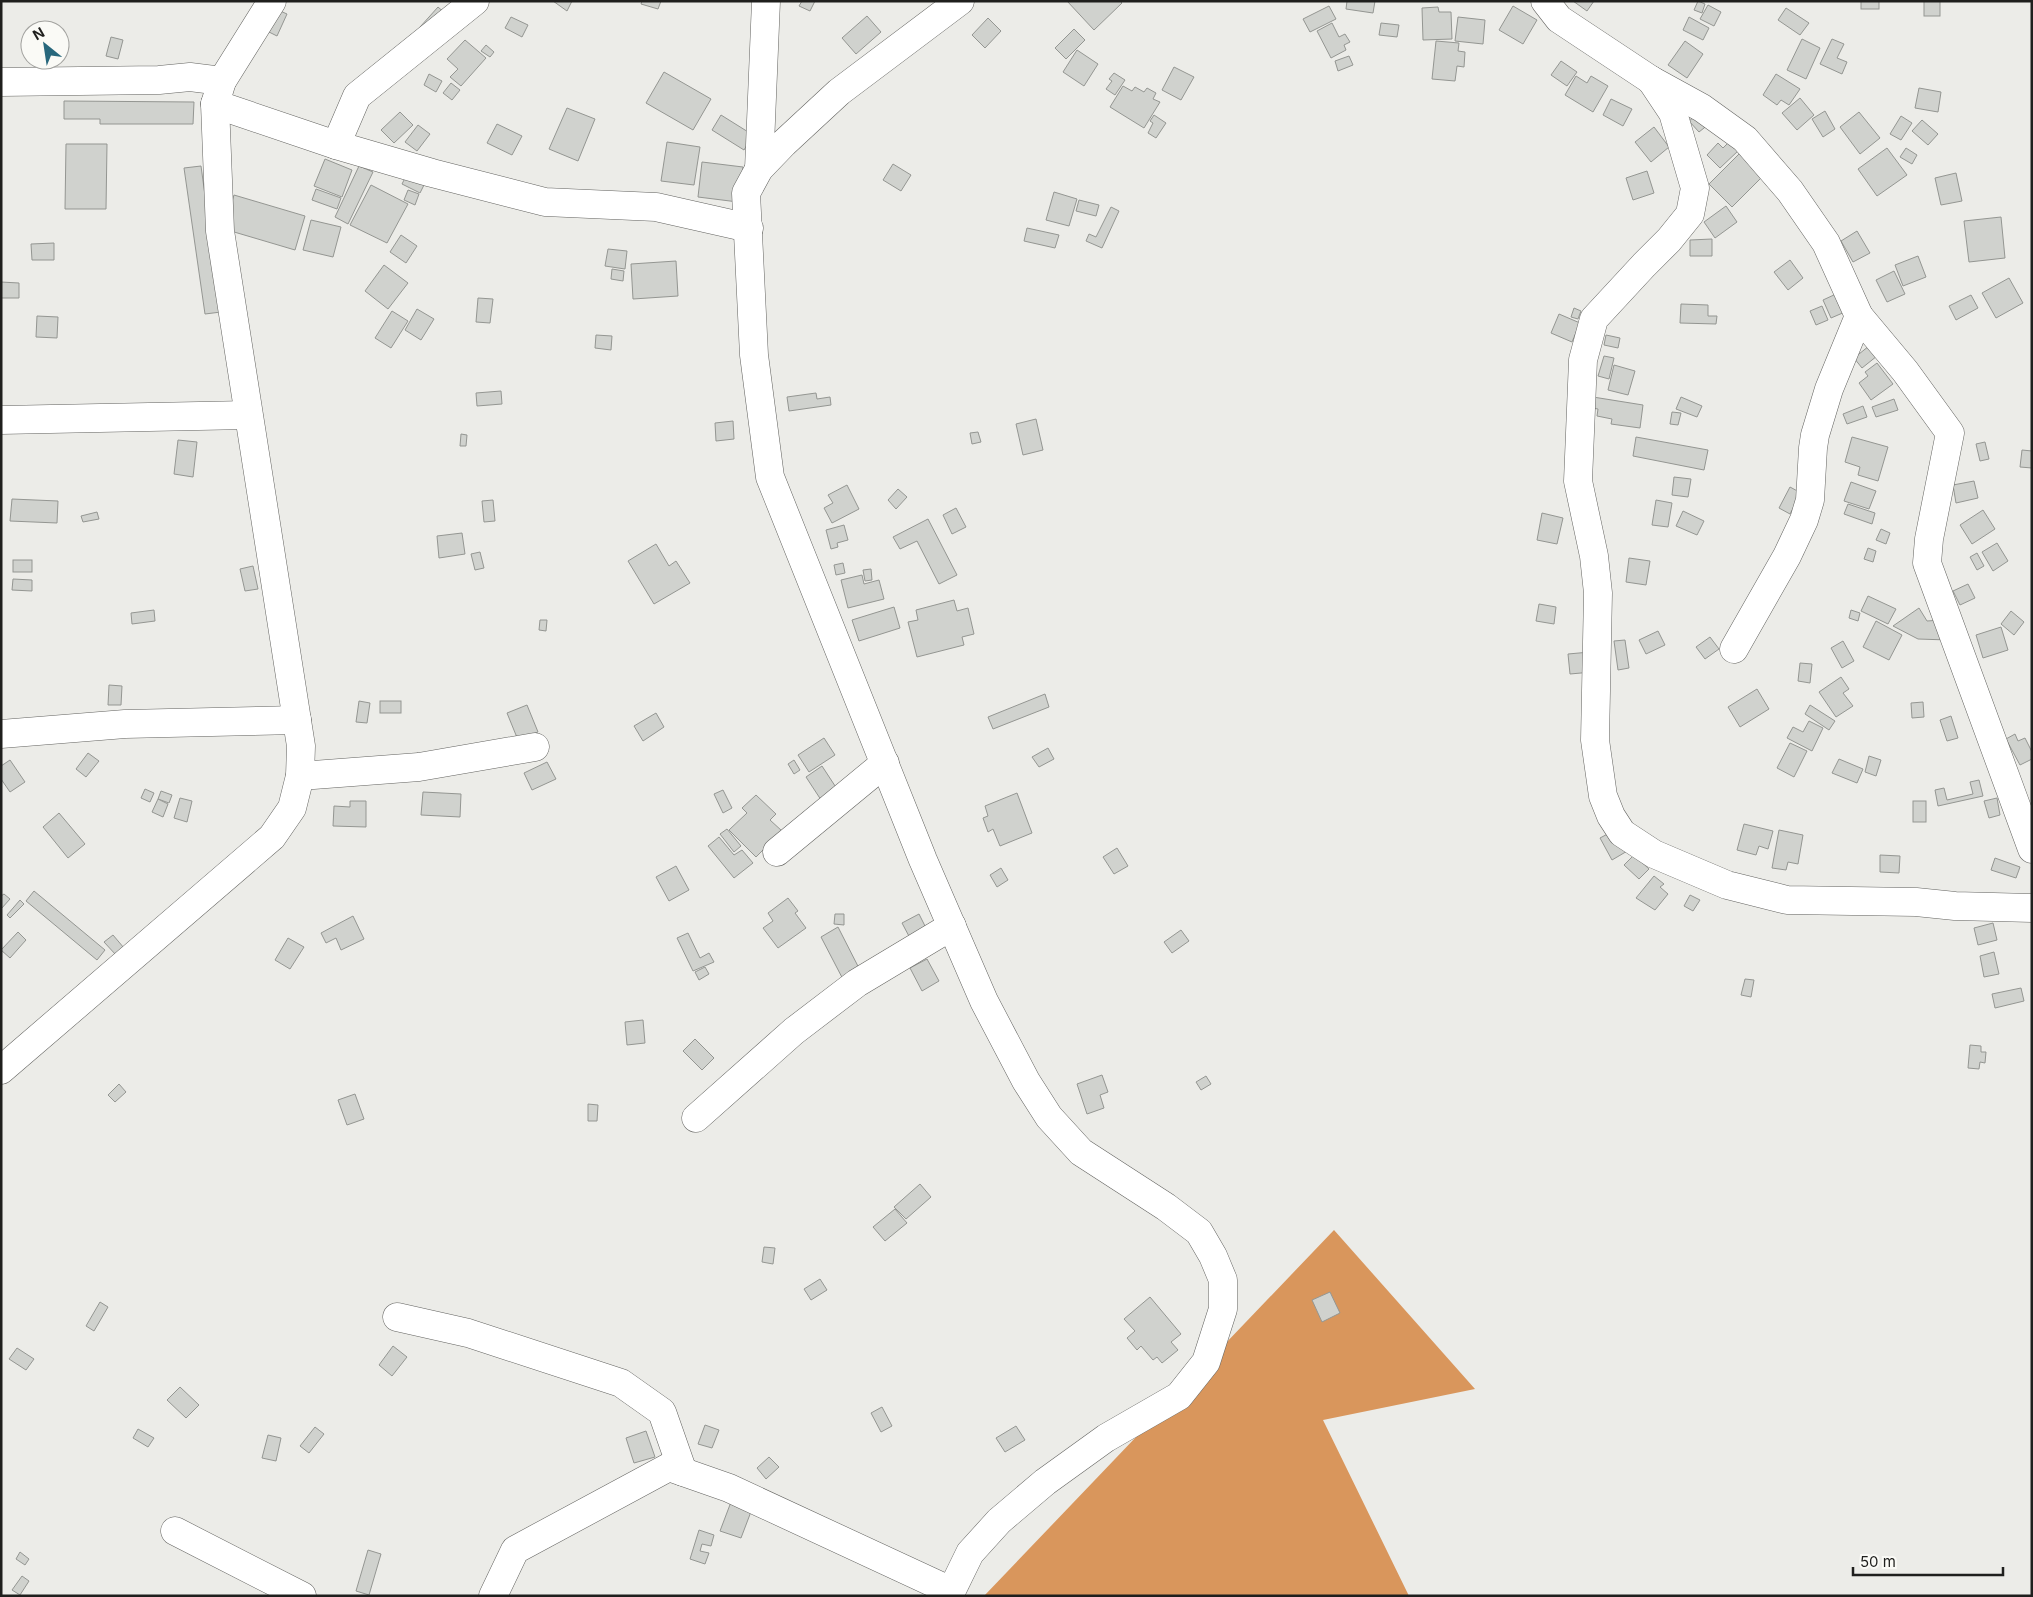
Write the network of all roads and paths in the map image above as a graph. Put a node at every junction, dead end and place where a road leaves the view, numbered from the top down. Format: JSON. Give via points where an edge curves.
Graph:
{"nodes":[{"id":1,"x":272,"y":1,"type":"edge"},
{"id":2,"x":475,"y":1,"type":"edge"},
{"id":3,"x":766,"y":1,"type":"edge"},
{"id":4,"x":960,"y":1,"type":"edge"},
{"id":5,"x":1545,"y":1,"type":"edge"},
{"id":6,"x":1652,"y":80,"type":"junction"},
{"id":7,"x":1,"y":82,"type":"edge"},
{"id":8,"x":218,"y":93,"type":"junction"},
{"id":9,"x":336,"y":145,"type":"junction"},
{"id":10,"x":759,"y":169,"type":"junction"},
{"id":11,"x":749,"y":228,"type":"junction"},
{"id":12,"x":1859,"y":316,"type":"junction"},
{"id":13,"x":248,"y":415,"type":"junction"},
{"id":14,"x":1,"y":420,"type":"edge"},
{"id":15,"x":1734,"y":649,"type":"dead end"},
{"id":16,"x":296,"y":720,"type":"junction"},
{"id":17,"x":1,"y":734,"type":"edge"},
{"id":18,"x":535,"y":747,"type":"dead end"},
{"id":19,"x":885,"y":763,"type":"junction"},
{"id":20,"x":300,"y":776,"type":"junction"},
{"id":21,"x":2032,"y":849,"type":"edge"},
{"id":22,"x":777,"y":852,"type":"dead end"},
{"id":23,"x":2032,"y":908,"type":"edge"},
{"id":24,"x":952,"y":926,"type":"junction"},
{"id":25,"x":1,"y":1070,"type":"edge"},
{"id":26,"x":696,"y":1118,"type":"dead end"},
{"id":27,"x":396,"y":1316,"type":"dead end"},
{"id":28,"x":683,"y":1472,"type":"junction"},
{"id":29,"x":174,"y":1531,"type":"dead end"},
{"id":30,"x":950,"y":1593,"type":"edge"},
{"id":31,"x":302,"y":1596,"type":"edge"},
{"id":32,"x":493,"y":1596,"type":"edge"}],
"edges":[{"from":1,"to":8,"type":"street"},
{"from":2,"to":9,"type":"street","via":[[357,96]]},
{"from":3,"to":10,"type":"street"},
{"from":4,"to":10,"type":"street","via":[[839,92]]},
{"from":5,"to":6,"type":"street","via":[[1559,19]]},
{"from":6,"to":12,"type":"street","via":[[1702,108],[1745,139],[1790,191],[1826,243]]},
{"from":6,"to":23,"type":"street","via":[[1673,113],[1694,188],[1690,214],[1670,240],[1594,319],[1583,360],[1578,481],[1597,584],[1595,740],[1603,796],[1611,816],[1622,833],[1654,854],[1727,885],[1787,900]]},
{"from":7,"to":8,"type":"street","via":[[190,77]]},
{"from":8,"to":9,"type":"street"},
{"from":8,"to":13,"type":"street","via":[[220,231]]},
{"from":9,"to":11,"type":"street","via":[[545,202],[656,208]]},
{"from":10,"to":11,"type":"street","via":[[746,193]]},
{"from":11,"to":19,"type":"street","via":[[754,355],[770,477]]},
{"from":12,"to":15,"type":"street","via":[[1829,389],[1815,435],[1810,500],[1804,520]]},
{"from":12,"to":21,"type":"street","via":[[1905,371],[1950,433],[1927,563]]},
{"from":13,"to":14,"type":"street"},
{"from":13,"to":16,"type":"street"},
{"from":16,"to":17,"type":"street","via":[[125,724]]},
{"from":16,"to":20,"type":"street","via":[[301,746]]},
{"from":18,"to":20,"type":"street","via":[[419,767]]},
{"from":19,"to":22,"type":"street"},
{"from":19,"to":24,"type":"street"},
{"from":20,"to":25,"type":"street","via":[[292,808],[272,837]]},
{"from":24,"to":26,"type":"street","via":[[857,984],[794,1031]]},
{"from":24,"to":30,"type":"street","via":[[989,1009],[1049,1117],[1081,1152],[1199,1232],[1223,1280],[1223,1309],[1206,1362],[1180,1396],[1106,1438],[1045,1482],[999,1521],[970,1553]]},
{"from":27,"to":28,"type":"street","via":[[468,1333],[621,1383],[662,1412]]},
{"from":28,"to":30,"type":"street","via":[[729,1488]]},
{"from":28,"to":32,"type":"street","via":[[669,1467],[515,1550]]},
{"from":29,"to":31,"type":"street"}]}
